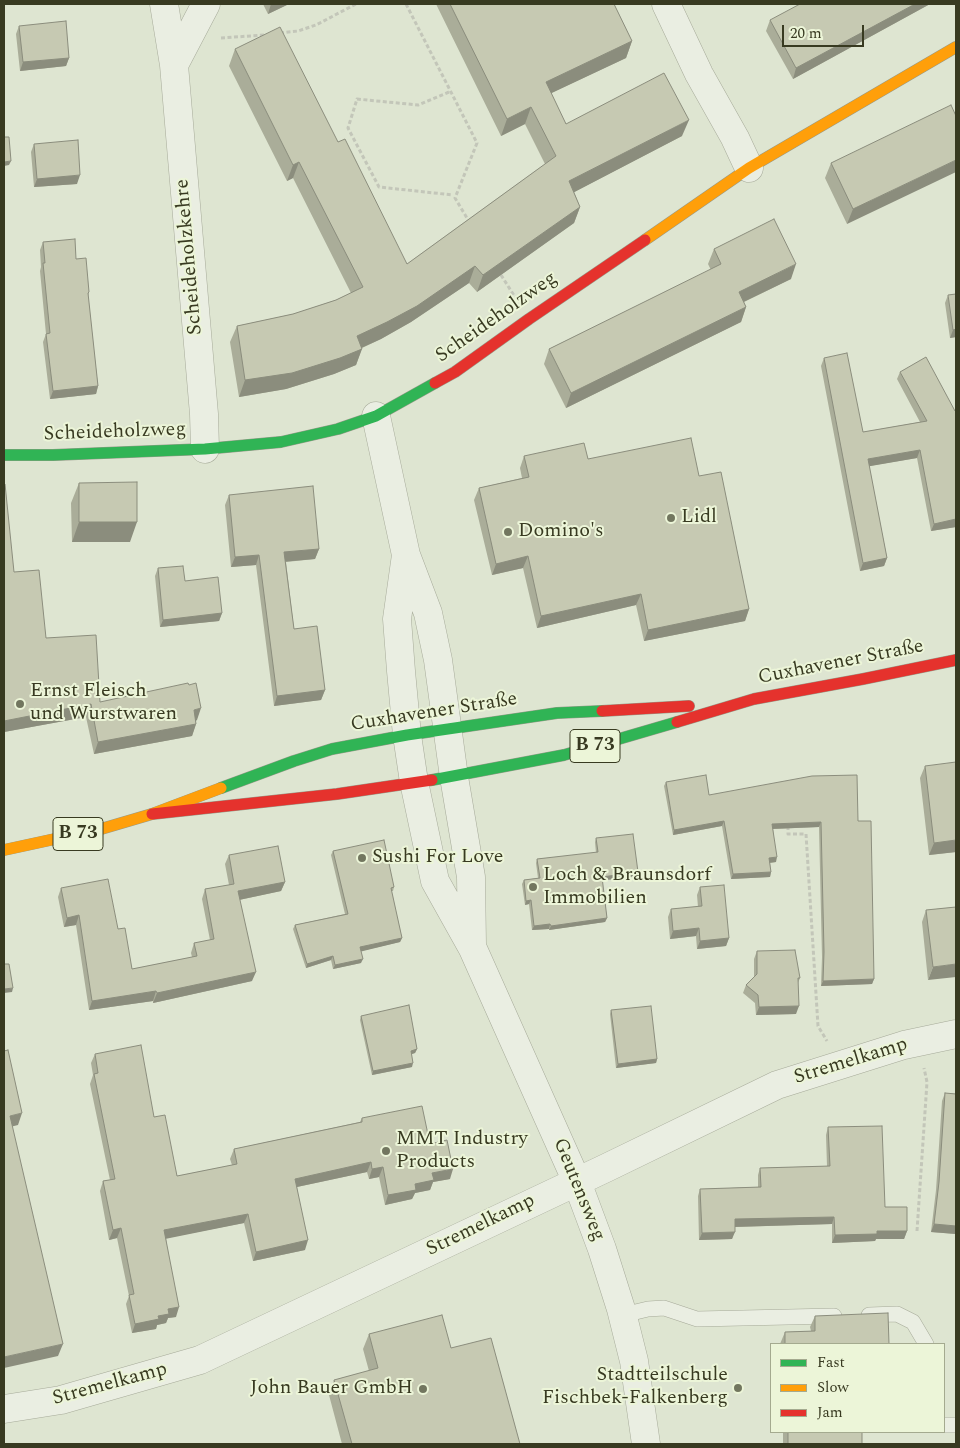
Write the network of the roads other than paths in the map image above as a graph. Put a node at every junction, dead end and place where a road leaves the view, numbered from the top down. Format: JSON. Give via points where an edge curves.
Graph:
{"nodes":[{"id":1,"x":164,"y":4,"type":"edge"},
{"id":2,"x":206,"y":4,"type":"edge"},
{"id":3,"x":666,"y":4,"type":"edge"},
{"id":4,"x":956,"y":47,"type":"edge"},
{"id":5,"x":174,"y":65,"type":"junction"},
{"id":6,"x":749,"y":168,"type":"junction"},
{"id":7,"x":376,"y":416,"type":"junction"},
{"id":8,"x":205,"y":449,"type":"junction"},
{"id":9,"x":4,"y":455,"type":"edge"},
{"id":10,"x":406,"y":555,"type":"junction"},
{"id":11,"x":956,"y":660,"type":"edge"},
{"id":12,"x":733,"y":704,"type":"junction"},
{"id":13,"x":447,"y":729,"type":"junction"},
{"id":14,"x":407,"y":735,"type":"junction"},
{"id":15,"x":454,"y":777,"type":"junction"},
{"id":16,"x":414,"y":782,"type":"junction"},
{"id":17,"x":152,"y":814,"type":"junction"},
{"id":18,"x":4,"y":850,"type":"edge"},
{"id":19,"x":472,"y":949,"type":"junction"},
{"id":20,"x":956,"y":1034,"type":"edge"},
{"id":21,"x":577,"y":1182,"type":"junction"},
{"id":22,"x":623,"y":1315,"type":"junction"},
{"id":23,"x":925,"y":1343,"type":"edge"},
{"id":24,"x":4,"y":1409,"type":"edge"},
{"id":25,"x":646,"y":1444,"type":"edge"}],
"edges":[{"from":1,"to":5,"type":"street","name":"Scheideholzkehre"},
{"from":2,"to":5,"type":"street"},
{"from":3,"to":6,"type":"street"},
{"from":4,"to":6,"type":"main road","name":"Scheideholzweg"},
{"from":5,"to":8,"type":"street","name":"Scheideholzkehre"},
{"from":6,"to":7,"type":"main road","name":"Scheideholzweg","via":[[456,372]]},
{"from":7,"to":8,"type":"main road","name":"Scheideholzweg","via":[[310,437]]},
{"from":7,"to":10,"type":"street"},
{"from":8,"to":9,"type":"main road","name":"Scheideholzweg"},
{"from":10,"to":13,"type":"street","name":"Geutensweg","via":[[428,613]]},
{"from":10,"to":14,"type":"street","name":"Geutensweg","via":[[397,619]]},
{"from":11,"to":12,"type":"main road","name":"Cuxhavener Straße","number":"B 73"},
{"from":12,"to":13,"type":"main road","name":"Cuxhavener Straße","number":"B 73","via":[[557,713]]},
{"from":12,"to":15,"type":"main road","name":"Cuxhavener Straße","number":"B 73","via":[[564,755]]},
{"from":13,"to":14,"type":"main road","name":"Cuxhavener Straße","number":"B 73"},
{"from":13,"to":15,"type":"street","name":"Geutensweg"},
{"from":14,"to":16,"type":"street","name":"Geutensweg"},
{"from":14,"to":17,"type":"main road","name":"Cuxhavener Straße","number":"B 73","via":[[332,749]]},
{"from":15,"to":16,"type":"main road","name":"Cuxhavener Straße","number":"B 73"},
{"from":15,"to":19,"type":"street","name":"Geutensweg","via":[[471,877]]},
{"from":16,"to":17,"type":"main road","name":"Cuxhavener Straße","number":"B 73","via":[[337,794]]},
{"from":16,"to":19,"type":"street","name":"Geutensweg","via":[[435,880]]},
{"from":17,"to":18,"type":"main road","name":"Cuxhavener Straße","number":"B 73"},
{"from":19,"to":21,"type":"street","name":"Geutensweg"},
{"from":20,"to":21,"type":"street","name":"Stremelkamp","via":[[904,1044],[777,1085]]},
{"from":21,"to":22,"type":"street","name":"Geutensweg"},
{"from":21,"to":24,"type":"street","name":"Stremelkamp","via":[[200,1360],[61,1400]]},
{"from":22,"to":23,"type":"lane","via":[[664,1308],[697,1318],[897,1314],[913,1322]]},
{"from":22,"to":25,"type":"street","name":"Geutensweg","via":[[634,1361]]}]}
